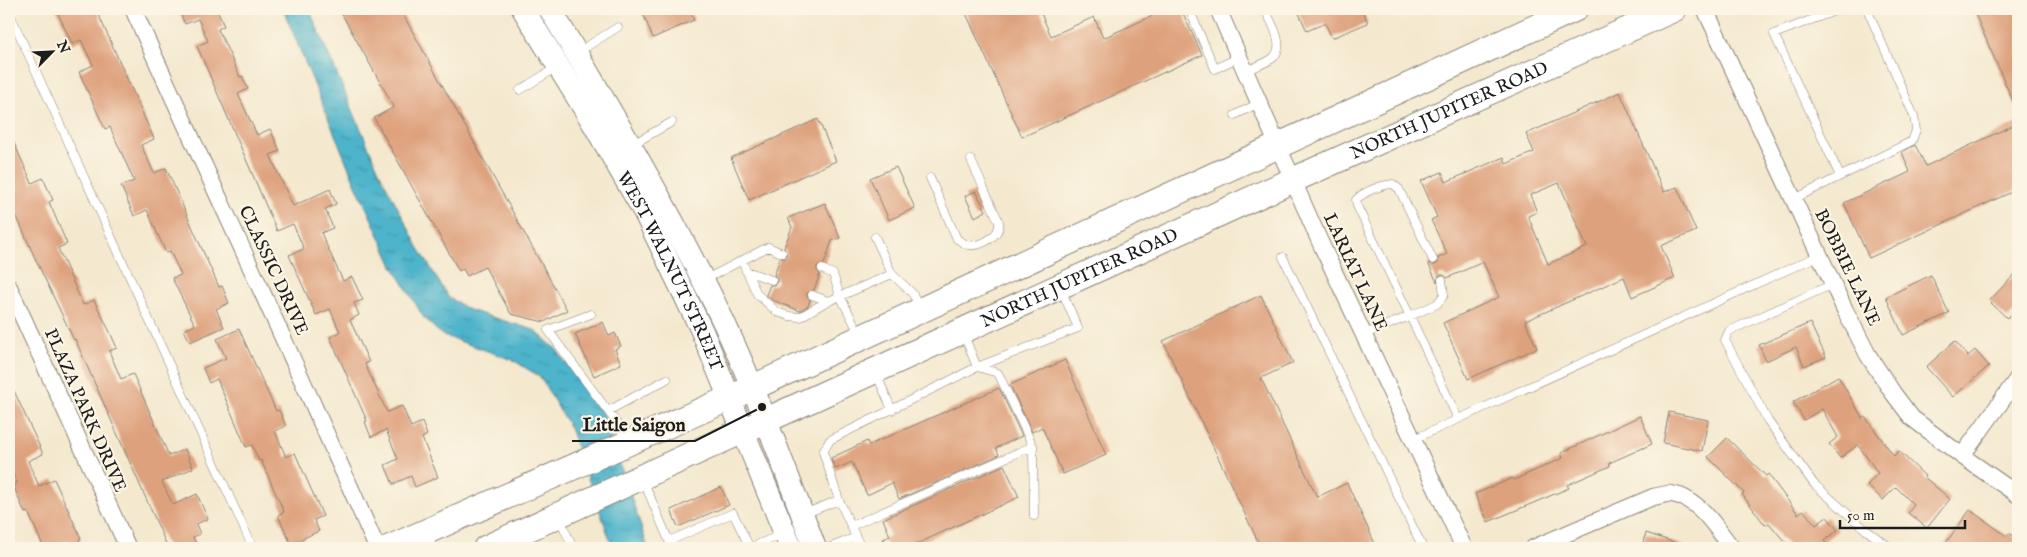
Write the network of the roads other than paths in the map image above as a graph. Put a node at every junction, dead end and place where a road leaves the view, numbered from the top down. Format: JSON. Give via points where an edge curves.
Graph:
{"nodes":[{"id":1,"x":133,"y":9,"type":"edge"},
{"id":2,"x":522,"y":9,"type":"edge"},
{"id":3,"x":541,"y":9,"type":"edge"},
{"id":4,"x":550,"y":9,"type":"edge"},
{"id":5,"x":1189,"y":9,"type":"edge"},
{"id":6,"x":1218,"y":9,"type":"edge"},
{"id":7,"x":1264,"y":9,"type":"edge"},
{"id":8,"x":1575,"y":9,"type":"edge"},
{"id":9,"x":1674,"y":9,"type":"edge"},
{"id":10,"x":1705,"y":9,"type":"edge"},
{"id":11,"x":1840,"y":9,"type":"edge"},
{"id":12,"x":1867,"y":9,"type":"edge"},
{"id":13,"x":9,"y":12,"type":"edge"},
{"id":14,"x":618,"y":27,"type":"dead end"},
{"id":15,"x":576,"y":53,"type":"junction"},
{"id":16,"x":1242,"y":64,"type":"junction"},
{"id":17,"x":558,"y":66,"type":"junction"},
{"id":18,"x":520,"y":90,"type":"dead end"},
{"id":19,"x":1259,"y":103,"type":"junction"},
{"id":20,"x":1235,"y":115,"type":"dead end"},
{"id":21,"x":672,"y":122,"type":"dead end"},
{"id":22,"x":629,"y":141,"type":"junction"},
{"id":23,"x":1278,"y":146,"type":"junction"},
{"id":24,"x":971,"y":160,"type":"dead end"},
{"id":25,"x":1840,"y":176,"type":"junction"},
{"id":26,"x":930,"y":178,"type":"dead end"},
{"id":27,"x":1293,"y":180,"type":"junction"},
{"id":28,"x":1794,"y":200,"type":"junction"},
{"id":29,"x":875,"y":237,"type":"dead end"},
{"id":30,"x":782,"y":253,"type":"dead end"},
{"id":31,"x":1045,"y":253,"type":"junction"},
{"id":32,"x":1820,"y":255,"type":"junction"},
{"id":33,"x":1284,"y":257,"type":"dead end"},
{"id":34,"x":1433,"y":260,"type":"dead end"},
{"id":35,"x":742,"y":261,"type":"junction"},
{"id":36,"x":822,"y":269,"type":"dead end"},
{"id":37,"x":746,"y":271,"type":"junction"},
{"id":38,"x":892,"y":274,"type":"junction"},
{"id":39,"x":772,"y":280,"type":"dead end"},
{"id":40,"x":1442,"y":280,"type":"dead end"},
{"id":41,"x":703,"y":281,"type":"junction"},
{"id":42,"x":1833,"y":284,"type":"junction"},
{"id":43,"x":1060,"y":286,"type":"junction"},
{"id":44,"x":9,"y":287,"type":"edge"},
{"id":45,"x":812,"y":295,"type":"dead end"},
{"id":46,"x":840,"y":296,"type":"junction"},
{"id":47,"x":828,"y":301,"type":"junction"},
{"id":48,"x":921,"y":309,"type":"junction"},
{"id":49,"x":591,"y":314,"type":"dead end"},
{"id":50,"x":1410,"y":316,"type":"junction"},
{"id":51,"x":962,"y":331,"type":"junction"},
{"id":52,"x":1362,"y":335,"type":"junction"},
{"id":53,"x":861,"y":337,"type":"junction"},
{"id":54,"x":977,"y":367,"type":"junction"},
{"id":55,"x":876,"y":371,"type":"junction"},
{"id":56,"x":667,"y":378,"type":"dead end"},
{"id":57,"x":2018,"y":378,"type":"edge"},
{"id":58,"x":741,"y":393,"type":"junction"},
{"id":59,"x":892,"y":410,"type":"junction"},
{"id":60,"x":608,"y":411,"type":"junction"},
{"id":61,"x":1458,"y":419,"type":"junction"},
{"id":62,"x":766,"y":421,"type":"junction"},
{"id":63,"x":744,"y":431,"type":"junction"},
{"id":64,"x":1412,"y":440,"type":"junction"},
{"id":65,"x":626,"y":444,"type":"junction"},
{"id":66,"x":1033,"y":446,"type":"junction"},
{"id":67,"x":1962,"y":456,"type":"junction"},
{"id":68,"x":638,"y":479,"type":"junction"},
{"id":69,"x":2018,"y":495,"type":"edge"},
{"id":70,"x":839,"y":500,"type":"junction"},
{"id":71,"x":562,"y":514,"type":"junction"},
{"id":72,"x":802,"y":515,"type":"junction"},
{"id":73,"x":1034,"y":516,"type":"dead end"},
{"id":74,"x":851,"y":526,"type":"junction"},
{"id":75,"x":856,"y":537,"type":"junction"},
{"id":76,"x":430,"y":540,"type":"edge"},
{"id":77,"x":789,"y":540,"type":"edge"},
{"id":78,"x":128,"y":548,"type":"edge"},
{"id":79,"x":253,"y":548,"type":"edge"},
{"id":80,"x":378,"y":548,"type":"edge"},
{"id":81,"x":389,"y":548,"type":"edge"},
{"id":82,"x":486,"y":548,"type":"edge"},
{"id":83,"x":573,"y":548,"type":"edge"},
{"id":84,"x":815,"y":548,"type":"edge"},
{"id":85,"x":829,"y":548,"type":"edge"},
{"id":86,"x":861,"y":548,"type":"edge"},
{"id":87,"x":1423,"y":548,"type":"edge"},
{"id":88,"x":1464,"y":548,"type":"edge"},
{"id":89,"x":1534,"y":548,"type":"edge"},
{"id":90,"x":1732,"y":548,"type":"edge"},
{"id":91,"x":1891,"y":548,"type":"edge"}],
"edges":[{"from":1,"to":80,"type":"street","name":"CLASSIC DRIVE"},
{"from":2,"to":17,"type":"main road","name":"WEST WALNUT STREET"},
{"from":3,"to":15,"type":"main road","via":[[565,45]]},
{"from":4,"to":15,"type":"main road","name":"WEST WALNUT STREET"},
{"from":5,"to":16,"type":"lane","via":[[1214,68]]},
{"from":6,"to":16,"type":"street","name":"LARIAT LANE"},
{"from":7,"to":16,"type":"lane","via":[[1278,38],[1279,48],[1274,57]]},
{"from":8,"to":23,"type":"main road"},
{"from":9,"to":27,"type":"main road","name":"NORTH JUPITER ROAD"},
{"from":10,"to":28,"type":"street","name":"BOBBIE LANE"},
{"from":11,"to":25,"type":"lane","via":[[1774,34]]},
{"from":12,"to":25,"type":"lane","via":[[1914,116],[1916,130],[1912,140]]},
{"from":13,"to":79,"type":"lane"},
{"from":14,"to":15,"type":"lane"},
{"from":15,"to":22,"type":"main road","name":"WEST WALNUT STREET"},
{"from":16,"to":19,"type":"street","name":"LARIAT LANE"},
{"from":17,"to":18,"type":"lane"},
{"from":17,"to":22,"type":"main road","via":[[568,63],[577,69]]},
{"from":17,"to":58,"type":"main road","name":"WEST WALNUT STREET","via":[[645,213],[702,331]]},
{"from":19,"to":20,"type":"lane"},
{"from":19,"to":23,"type":"street","name":"LARIAT LANE"},
{"from":21,"to":22,"type":"lane"},
{"from":22,"to":41,"type":"main road","name":"WEST WALNUT STREET"},
{"from":23,"to":27,"type":"street","name":"LARIAT LANE"},
{"from":23,"to":31,"type":"main road"},
{"from":24,"to":26,"type":"lane","via":[[999,222],[996,236],[973,245],[957,239]]},
{"from":25,"to":28,"type":"lane"},
{"from":27,"to":43,"type":"main road","name":"NORTH JUPITER ROAD"},
{"from":27,"to":52,"type":"street","name":"LARIAT LANE"},
{"from":28,"to":32,"type":"street","name":"BOBBIE LANE"},
{"from":29,"to":38,"type":"lane"},
{"from":30,"to":35,"type":"lane","via":[[768,247]]},
{"from":31,"to":43,"type":"main road"},
{"from":31,"to":48,"type":"main road"},
{"from":32,"to":42,"type":"street","name":"BOBBIE LANE"},
{"from":32,"to":61,"type":"lane"},
{"from":33,"to":87,"type":"lane"},
{"from":34,"to":50,"type":"lane","via":[[1394,184],[1386,184],[1356,200]]},
{"from":35,"to":37,"type":"lane"},
{"from":35,"to":41,"type":"lane"},
{"from":36,"to":46,"type":"lane","via":[[833,274]]},
{"from":37,"to":39,"type":"lane"},
{"from":37,"to":47,"type":"lane","via":[[757,294],[777,312],[800,317]]},
{"from":38,"to":46,"type":"lane"},
{"from":38,"to":48,"type":"lane","via":[[912,293]]},
{"from":40,"to":50,"type":"lane","via":[[1444,294],[1437,304]]},
{"from":41,"to":58,"type":"main road","name":"WEST WALNUT STREET","via":[[726,327]]},
{"from":42,"to":67,"type":"street","name":"BOBBIE LANE","via":[[1868,355],[1893,393],[1912,418]]},
{"from":42,"to":91,"type":"lane","via":[[1729,331],[1725,340],[1768,421],[1814,484]]},
{"from":43,"to":51,"type":"main road","name":"NORTH JUPITER ROAD"},
{"from":43,"to":54,"type":"lane","via":[[1078,328]]},
{"from":44,"to":78,"type":"street","name":"PLAZA PARK DRIVE"},
{"from":45,"to":47,"type":"lane"},
{"from":46,"to":47,"type":"lane"},
{"from":46,"to":53,"type":"lane"},
{"from":48,"to":53,"type":"main road"},
{"from":49,"to":60,"type":"lane","via":[[548,330]]},
{"from":50,"to":52,"type":"lane"},
{"from":50,"to":61,"type":"lane"},
{"from":51,"to":54,"type":"lane"},
{"from":51,"to":55,"type":"main road","name":"NORTH JUPITER ROAD"},
{"from":52,"to":64,"type":"street","name":"LARIAT LANE"},
{"from":53,"to":58,"type":"main road"},
{"from":54,"to":59,"type":"lane"},
{"from":54,"to":66,"type":"lane","via":[[998,372]]},
{"from":55,"to":59,"type":"lane"},
{"from":55,"to":62,"type":"main road","name":"NORTH JUPITER ROAD"},
{"from":56,"to":60,"type":"lane"},
{"from":57,"to":67,"type":"street"},
{"from":58,"to":62,"type":"main road","name":"WEST WALNUT STREET"},
{"from":58,"to":63,"type":"main road","name":"WEST WALNUT STREET"},
{"from":58,"to":65,"type":"main road"},
{"from":59,"to":70,"type":"lane","via":[[830,440],[823,452]]},
{"from":60,"to":65,"type":"lane"},
{"from":61,"to":64,"type":"lane"},
{"from":62,"to":63,"type":"main road","name":"NORTH JUPITER ROAD"},
{"from":62,"to":72,"type":"main road","name":"WEST WALNUT STREET"},
{"from":63,"to":68,"type":"main road","name":"NORTH JUPITER ROAD"},
{"from":63,"to":77,"type":"main road","name":"WEST WALNUT STREET"},
{"from":64,"to":88,"type":"street","name":"LARIAT LANE"},
{"from":65,"to":76,"type":"main road","via":[[548,478]]},
{"from":66,"to":73,"type":"lane"},
{"from":66,"to":74,"type":"lane"},
{"from":67,"to":69,"type":"street","name":"BOBBIE LANE"},
{"from":68,"to":71,"type":"main road","name":"NORTH JUPITER ROAD"},
{"from":68,"to":77,"type":"lane","via":[[669,541],[733,513],[750,548]]},
{"from":70,"to":72,"type":"lane"},
{"from":70,"to":74,"type":"lane"},
{"from":71,"to":82,"type":"main road","name":"NORTH JUPITER ROAD"},
{"from":71,"to":83,"type":"lane"},
{"from":72,"to":84,"type":"main road","name":"WEST WALNUT STREET"},
{"from":74,"to":75,"type":"lane"},
{"from":75,"to":85,"type":"lane"},
{"from":75,"to":86,"type":"lane"},
{"from":76,"to":81,"type":"main road"},
{"from":89,"to":90,"type":"street","via":[[1653,497],[1671,494],[1690,500],[1706,514]]}]}
